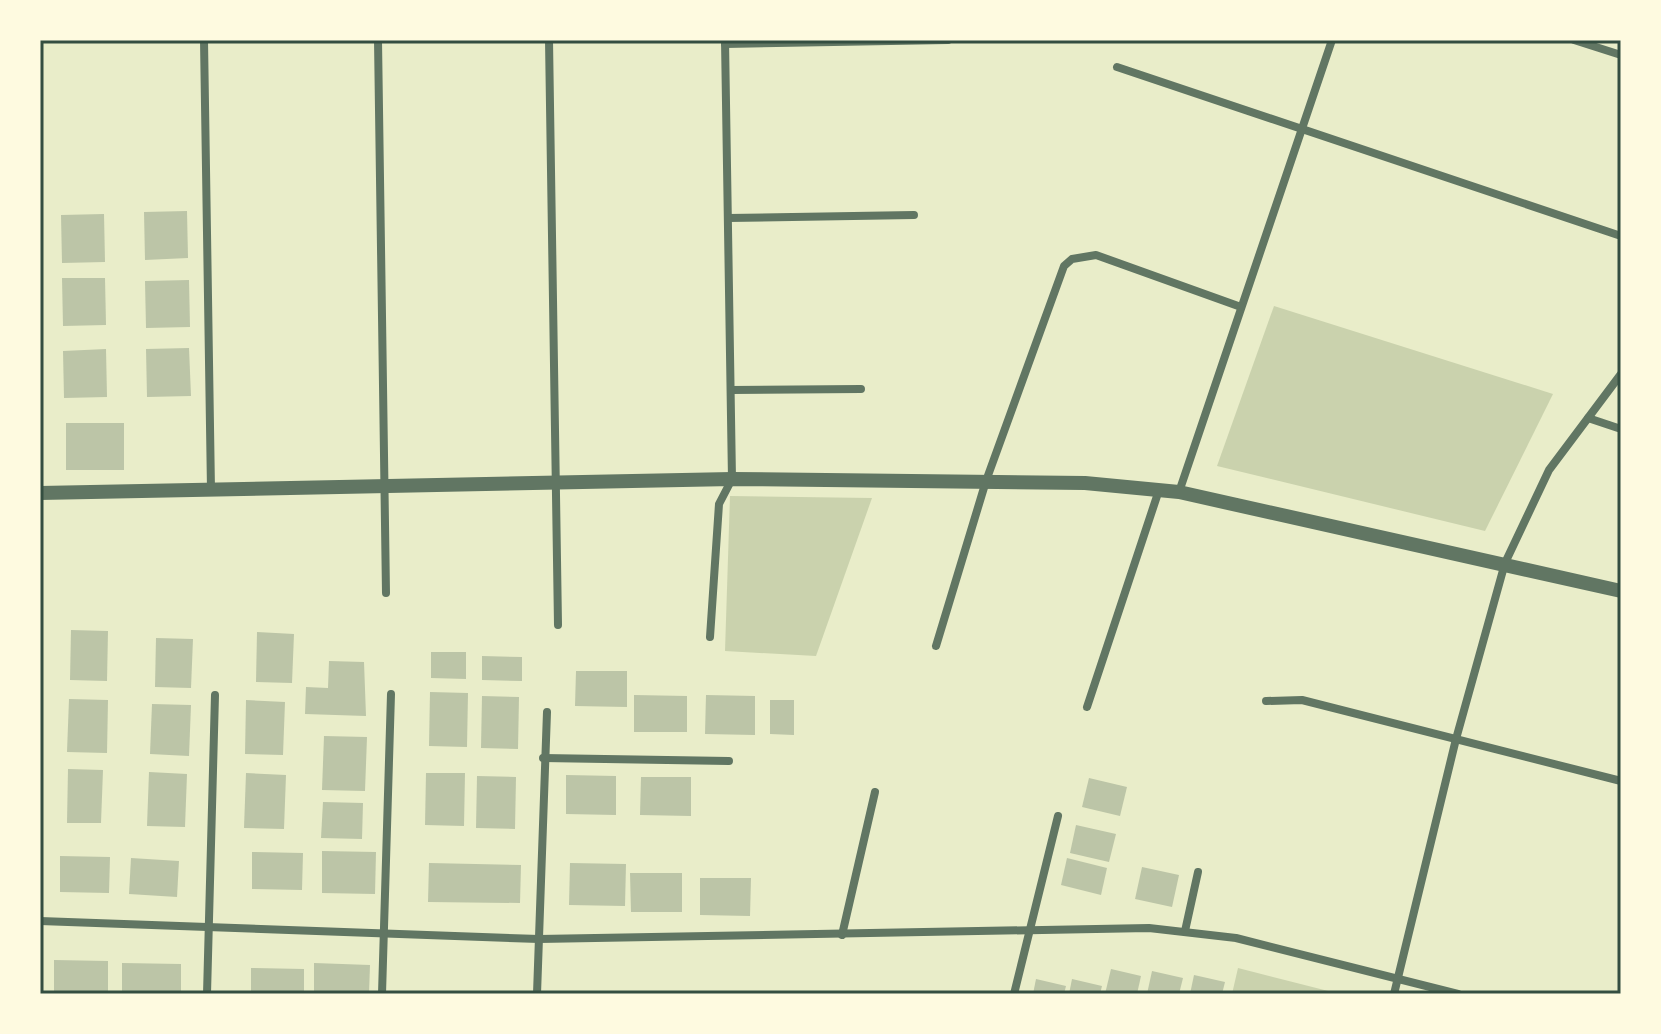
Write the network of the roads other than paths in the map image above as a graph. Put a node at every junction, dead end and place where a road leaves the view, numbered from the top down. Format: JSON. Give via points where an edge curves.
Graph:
{"nodes":[{"id":1,"x":204,"y":40,"type":"edge"},
{"id":2,"x":378,"y":40,"type":"edge"},
{"id":3,"x":549,"y":40,"type":"edge"},
{"id":4,"x":948,"y":40,"type":"edge"},
{"id":5,"x":1332,"y":40,"type":"edge"},
{"id":6,"x":1574,"y":40,"type":"edge"},
{"id":7,"x":725,"y":42,"type":"edge"},
{"id":8,"x":1621,"y":55,"type":"edge"},
{"id":9,"x":1117,"y":67,"type":"dead end"},
{"id":10,"x":1302,"y":130,"type":"junction"},
{"id":11,"x":914,"y":215,"type":"dead end"},
{"id":12,"x":728,"y":218,"type":"junction"},
{"id":13,"x":1621,"y":236,"type":"edge"},
{"id":14,"x":1241,"y":307,"type":"junction"},
{"id":15,"x":1621,"y":374,"type":"edge"},
{"id":16,"x":861,"y":389,"type":"dead end"},
{"id":17,"x":731,"y":390,"type":"junction"},
{"id":18,"x":1588,"y":418,"type":"junction"},
{"id":19,"x":1621,"y":429,"type":"edge"},
{"id":20,"x":732,"y":479,"type":"junction"},
{"id":21,"x":986,"y":481,"type":"junction"},
{"id":22,"x":557,"y":482,"type":"junction"},
{"id":23,"x":384,"y":484,"type":"junction"},
{"id":24,"x":1159,"y":490,"type":"junction"},
{"id":25,"x":211,"y":491,"type":"junction"},
{"id":26,"x":1179,"y":492,"type":"junction"},
{"id":27,"x":40,"y":493,"type":"edge"},
{"id":28,"x":1505,"y":563,"type":"junction"},
{"id":29,"x":1621,"y":591,"type":"edge"},
{"id":30,"x":386,"y":593,"type":"dead end"},
{"id":31,"x":558,"y":625,"type":"dead end"},
{"id":32,"x":710,"y":637,"type":"dead end"},
{"id":33,"x":936,"y":646,"type":"dead end"},
{"id":34,"x":391,"y":694,"type":"dead end"},
{"id":35,"x":215,"y":695,"type":"dead end"},
{"id":36,"x":1266,"y":701,"type":"dead end"},
{"id":37,"x":1087,"y":707,"type":"dead end"},
{"id":38,"x":547,"y":712,"type":"dead end"},
{"id":39,"x":1456,"y":739,"type":"junction"},
{"id":40,"x":543,"y":758,"type":"junction"},
{"id":41,"x":729,"y":761,"type":"dead end"},
{"id":42,"x":1621,"y":781,"type":"edge"},
{"id":43,"x":875,"y":792,"type":"dead end"},
{"id":44,"x":1058,"y":816,"type":"dead end"},
{"id":45,"x":1198,"y":872,"type":"dead end"},
{"id":46,"x":40,"y":921,"type":"edge"},
{"id":47,"x":209,"y":927,"type":"junction"},
{"id":48,"x":1185,"y":931,"type":"junction"},
{"id":49,"x":384,"y":933,"type":"junction"},
{"id":50,"x":1029,"y":933,"type":"junction"},
{"id":51,"x":842,"y":935,"type":"junction"},
{"id":52,"x":539,"y":939,"type":"junction"},
{"id":53,"x":1397,"y":980,"type":"junction"},
{"id":54,"x":207,"y":994,"type":"edge"},
{"id":55,"x":382,"y":994,"type":"edge"},
{"id":56,"x":537,"y":994,"type":"edge"},
{"id":57,"x":1014,"y":994,"type":"edge"},
{"id":58,"x":1394,"y":994,"type":"edge"},
{"id":59,"x":1458,"y":994,"type":"edge"}],
"edges":[{"from":1,"to":25,"type":"street"},
{"from":2,"to":23,"type":"street"},
{"from":3,"to":22,"type":"street"},
{"from":4,"to":7,"type":"street"},
{"from":5,"to":10,"type":"street"},
{"from":6,"to":8,"type":"street"},
{"from":7,"to":12,"type":"street"},
{"from":9,"to":10,"type":"street"},
{"from":10,"to":13,"type":"street"},
{"from":10,"to":14,"type":"street"},
{"from":11,"to":12,"type":"street"},
{"from":12,"to":17,"type":"street"},
{"from":14,"to":21,"type":"street","via":[[1096,255],[1072,259],[1057,278]]},
{"from":14,"to":26,"type":"street"},
{"from":15,"to":18,"type":"street"},
{"from":16,"to":17,"type":"street"},
{"from":17,"to":20,"type":"street"},
{"from":18,"to":19,"type":"street"},
{"from":18,"to":28,"type":"street","via":[[1549,470]]},
{"from":20,"to":21,"type":"street"},
{"from":20,"to":22,"type":"street"},
{"from":20,"to":32,"type":"street","via":[[719,504]]},
{"from":21,"to":24,"type":"street"},
{"from":21,"to":33,"type":"street"},
{"from":22,"to":23,"type":"street"},
{"from":22,"to":31,"type":"street"},
{"from":23,"to":25,"type":"street"},
{"from":23,"to":30,"type":"street"},
{"from":24,"to":26,"type":"street"},
{"from":24,"to":37,"type":"street"},
{"from":25,"to":27,"type":"street"},
{"from":26,"to":28,"type":"street"},
{"from":28,"to":29,"type":"street"},
{"from":28,"to":39,"type":"street"},
{"from":34,"to":49,"type":"street"},
{"from":35,"to":47,"type":"street"},
{"from":36,"to":39,"type":"street","via":[[1302,700]]},
{"from":38,"to":40,"type":"street"},
{"from":39,"to":42,"type":"street"},
{"from":39,"to":53,"type":"street"},
{"from":40,"to":41,"type":"street"},
{"from":40,"to":52,"type":"street"},
{"from":43,"to":51,"type":"street"},
{"from":44,"to":50,"type":"street"},
{"from":45,"to":48,"type":"street"},
{"from":46,"to":47,"type":"street"},
{"from":47,"to":49,"type":"street"},
{"from":47,"to":54,"type":"street"},
{"from":48,"to":50,"type":"street"},
{"from":48,"to":53,"type":"street","via":[[1236,938]]},
{"from":49,"to":52,"type":"street"},
{"from":49,"to":55,"type":"street"},
{"from":50,"to":51,"type":"street"},
{"from":50,"to":57,"type":"street"},
{"from":51,"to":52,"type":"street"},
{"from":52,"to":56,"type":"street"},
{"from":53,"to":58,"type":"street"},
{"from":53,"to":59,"type":"street"}]}
